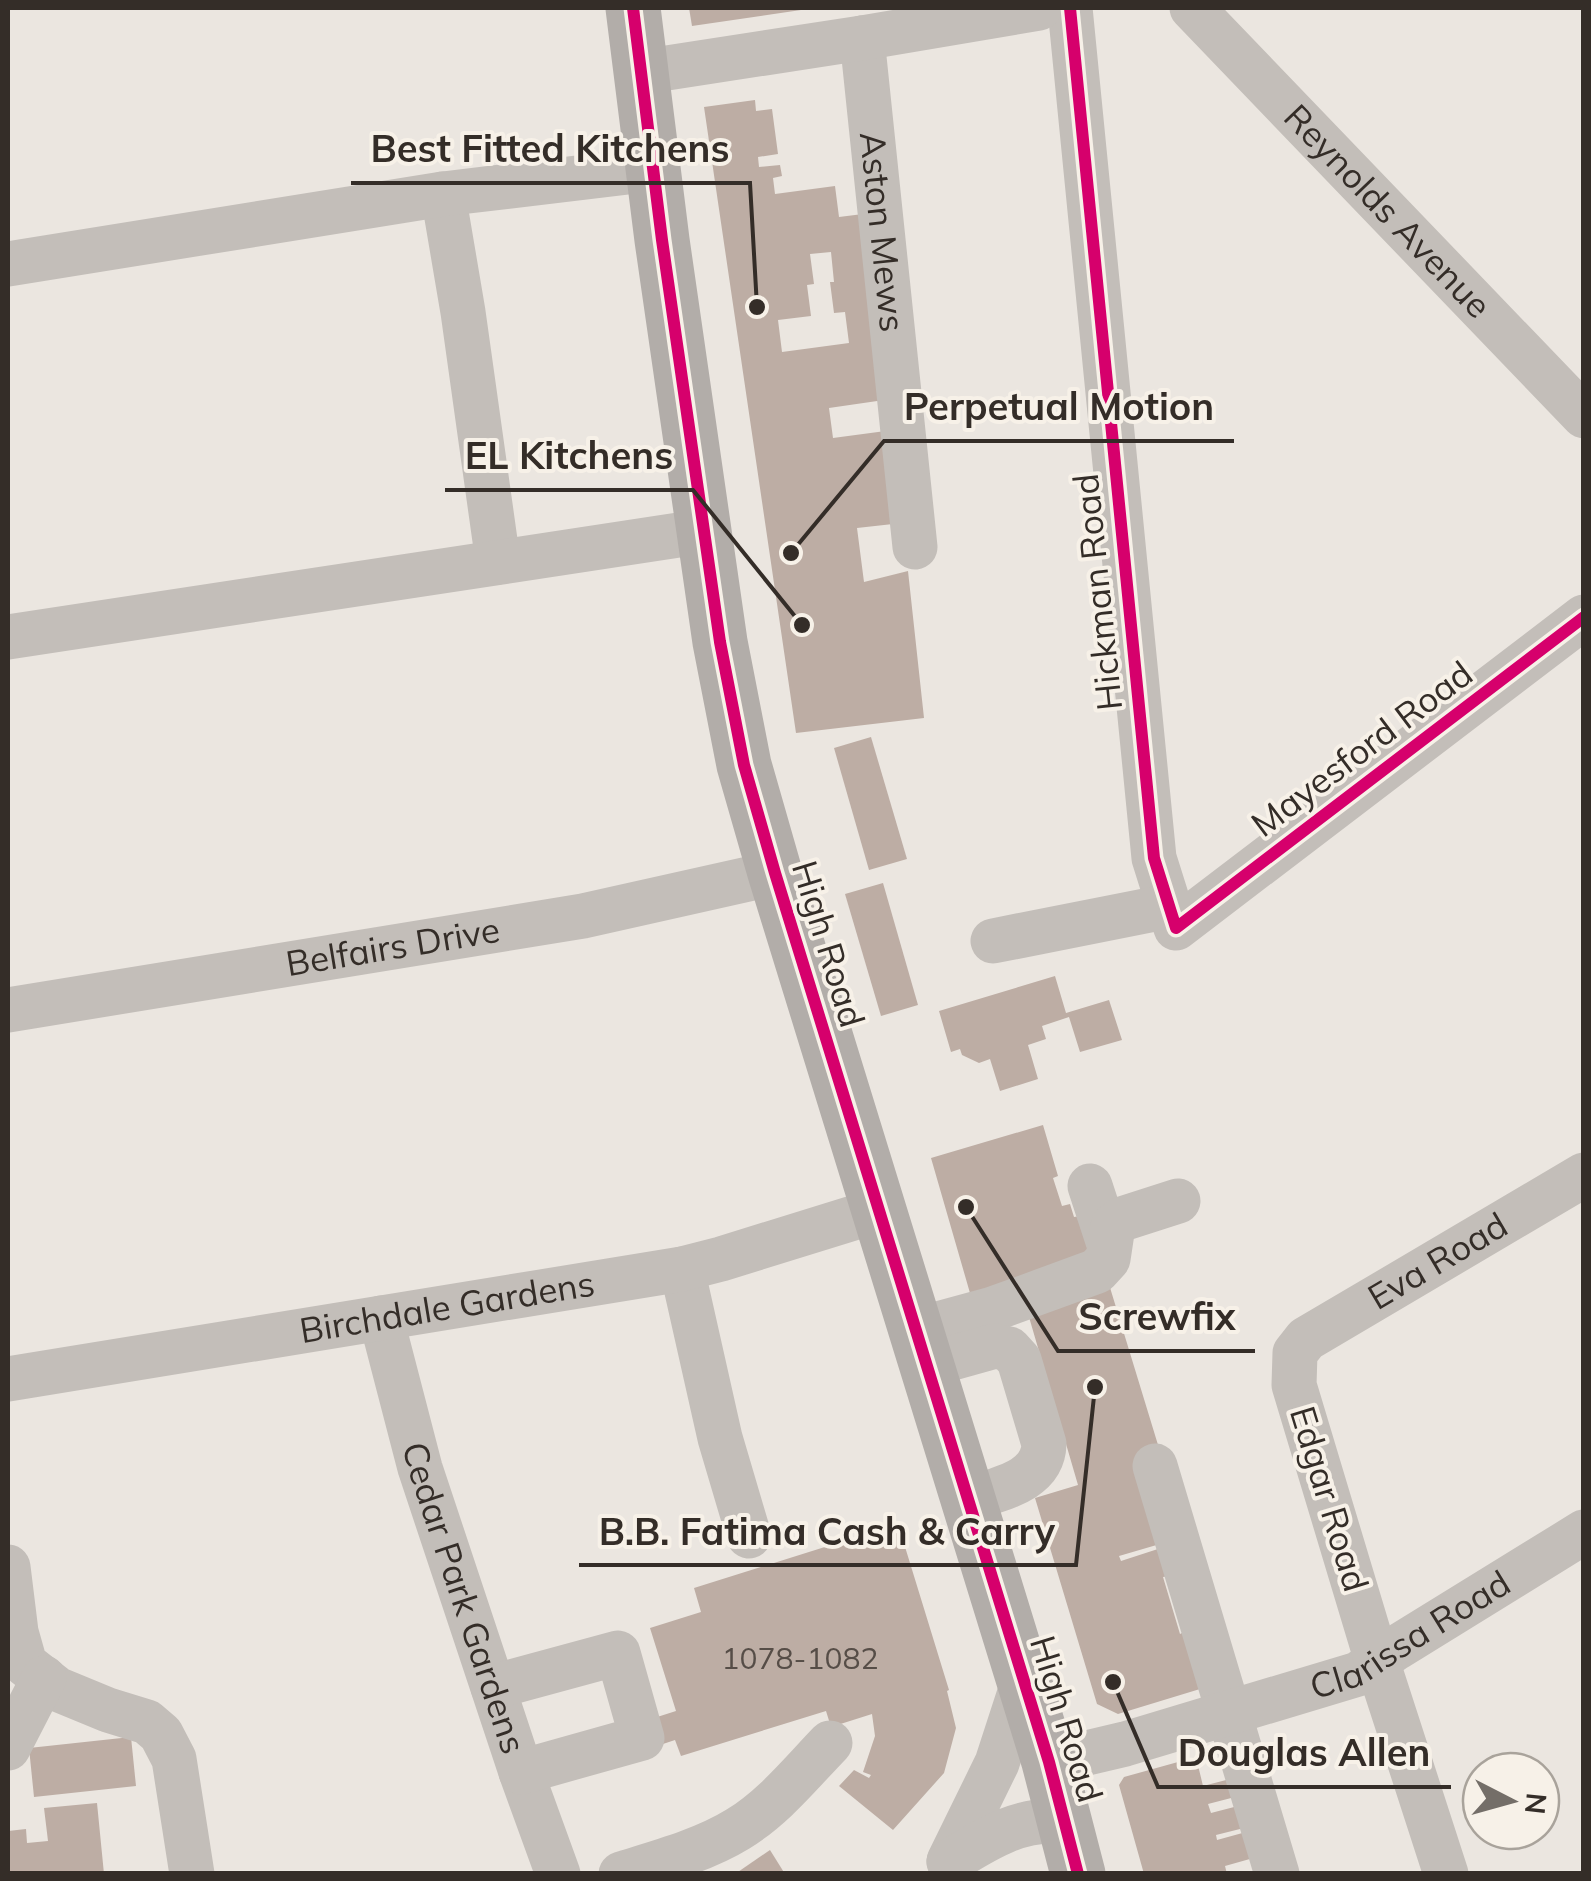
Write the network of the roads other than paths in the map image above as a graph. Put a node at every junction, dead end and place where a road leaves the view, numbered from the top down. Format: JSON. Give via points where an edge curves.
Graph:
{"nodes":[{"id":1,"x":633,"y":8,"type":"edge"},
{"id":2,"x":1039,"y":8,"type":"edge"},
{"id":3,"x":1070,"y":8,"type":"edge"},
{"id":4,"x":1192,"y":8,"type":"edge"},
{"id":5,"x":862,"y":38,"type":"junction"},
{"id":6,"x":642,"y":72,"type":"junction"},
{"id":7,"x":653,"y":169,"type":"junction"},
{"id":8,"x":443,"y":194,"type":"junction"},
{"id":9,"x":8,"y":264,"type":"edge"},
{"id":10,"x":1584,"y":416,"type":"edge"},
{"id":11,"x":705,"y":531,"type":"junction"},
{"id":12,"x":915,"y":547,"type":"dead end"},
{"id":13,"x":498,"y":562,"type":"junction"},
{"id":14,"x":1584,"y":616,"type":"edge"},
{"id":15,"x":8,"y":638,"type":"edge"},
{"id":16,"x":774,"y":873,"type":"junction"},
{"id":17,"x":1173,"y":918,"type":"junction"},
{"id":18,"x":993,"y":941,"type":"dead end"},
{"id":19,"x":8,"y":1010,"type":"edge"},
{"id":20,"x":1584,"y":1175,"type":"edge"},
{"id":21,"x":1090,"y":1186,"type":"dead end"},
{"id":22,"x":1178,"y":1201,"type":"dead end"},
{"id":23,"x":879,"y":1210,"type":"junction"},
{"id":24,"x":1109,"y":1244,"type":"junction"},
{"id":25,"x":682,"y":1269,"type":"junction"},
{"id":26,"x":381,"y":1318,"type":"junction"},
{"id":27,"x":922,"y":1348,"type":"junction"},
{"id":28,"x":1295,"y":1353,"type":"joint"},
{"id":29,"x":8,"y":1379,"type":"edge"},
{"id":30,"x":1155,"y":1466,"type":"dead end"},
{"id":31,"x":968,"y":1500,"type":"junction"},
{"id":32,"x":1584,"y":1532,"type":"edge"},
{"id":33,"x":748,"y":1536,"type":"dead end"},
{"id":34,"x":8,"y":1567,"type":"edge"},
{"id":35,"x":1378,"y":1661,"type":"junction"},
{"id":36,"x":44,"y":1678,"type":"junction"},
{"id":37,"x":1024,"y":1680,"type":"junction"},
{"id":38,"x":493,"y":1687,"type":"junction"},
{"id":39,"x":1229,"y":1714,"type":"junction"},
{"id":40,"x":830,"y":1743,"type":"dead end"},
{"id":41,"x":8,"y":1748,"type":"edge"},
{"id":42,"x":1049,"y":1762,"type":"junction"},
{"id":43,"x":521,"y":1772,"type":"junction"},
{"id":44,"x":1066,"y":1822,"type":"junction"},
{"id":45,"x":943,"y":1867,"type":"edge"},
{"id":46,"x":192,"y":1874,"type":"edge"},
{"id":47,"x":558,"y":1874,"type":"edge"},
{"id":48,"x":621,"y":1874,"type":"edge"},
{"id":49,"x":1078,"y":1874,"type":"edge"},
{"id":50,"x":1277,"y":1874,"type":"edge"},
{"id":51,"x":1446,"y":1874,"type":"edge"}],
"edges":[{"from":1,"to":6,"type":"main road","name":"High Road"},
{"from":2,"to":5,"type":"street"},
{"from":3,"to":17,"type":"street","name":"Hickman Road","via":[[1154,858]]},
{"from":4,"to":10,"type":"street","name":"Reynolds Avenue"},
{"from":5,"to":6,"type":"street"},
{"from":5,"to":12,"type":"street","name":"Aston Mews"},
{"from":6,"to":7,"type":"main road","name":"High Road"},
{"from":7,"to":8,"type":"street"},
{"from":7,"to":11,"type":"main road","name":"High Road"},
{"from":8,"to":9,"type":"street"},
{"from":8,"to":13,"type":"street"},
{"from":11,"to":13,"type":"street"},
{"from":11,"to":16,"type":"main road","name":"High Road","via":[[744,764]]},
{"from":13,"to":15,"type":"street"},
{"from":14,"to":17,"type":"street","name":"Mayesford Road"},
{"from":16,"to":19,"type":"street","name":"Belfairs Drive","via":[[584,916]]},
{"from":16,"to":23,"type":"main road","name":"High Road"},
{"from":17,"to":18,"type":"street"},
{"from":20,"to":28,"type":"street","name":"Eva Road","via":[[1306,1339]]},
{"from":21,"to":24,"type":"street"},
{"from":22,"to":24,"type":"street","via":[[1122,1218]]},
{"from":23,"to":25,"type":"street","name":"Birchdale Gardens"},
{"from":23,"to":27,"type":"main road","name":"High Road"},
{"from":24,"to":27,"type":"street","via":[[1108,1259],[1097,1270],[992,1309]]},
{"from":25,"to":26,"type":"street","name":"Birchdale Gardens"},
{"from":25,"to":33,"type":"street"},
{"from":26,"to":29,"type":"street","name":"Birchdale Gardens"},
{"from":26,"to":38,"type":"street","name":"Cedar Park Gardens","via":[[420,1468]]},
{"from":27,"to":31,"type":"main road","name":"High Road"},
{"from":27,"to":31,"type":"street","via":[[996,1346],[1019,1360],[1044,1457],[1017,1482]]},
{"from":28,"to":35,"type":"street","name":"Edgar Road","via":[[1294,1385]]},
{"from":30,"to":39,"type":"street"},
{"from":31,"to":37,"type":"main road","name":"High Road"},
{"from":32,"to":35,"type":"street","name":"Clarissa Road"},
{"from":34,"to":36,"type":"street","via":[[26,1664]]},
{"from":35,"to":39,"type":"street","name":"Clarissa Road","via":[[1358,1674]]},
{"from":35,"to":51,"type":"street","name":"Edgar Road"},
{"from":36,"to":41,"type":"street"},
{"from":36,"to":46,"type":"street","via":[[161,1734],[174,1759]]},
{"from":37,"to":42,"type":"main road","name":"High Road"},
{"from":37,"to":45,"type":"street","via":[[996,1763]]},
{"from":38,"to":43,"type":"street","name":"Cedar Park Gardens"},
{"from":38,"to":43,"type":"street","via":[[618,1652],[642,1738]]},
{"from":39,"to":42,"type":"street","name":"Clarissa Road"},
{"from":39,"to":50,"type":"street"},
{"from":40,"to":48,"type":"street","via":[[734,1832]]},
{"from":42,"to":44,"type":"main road","name":"High Road"},
{"from":43,"to":47,"type":"street","name":"Cedar Park Gardens"},
{"from":44,"to":45,"type":"street","via":[[1048,1819],[1006,1829]]},
{"from":44,"to":49,"type":"main road","name":"High Road"}]}
